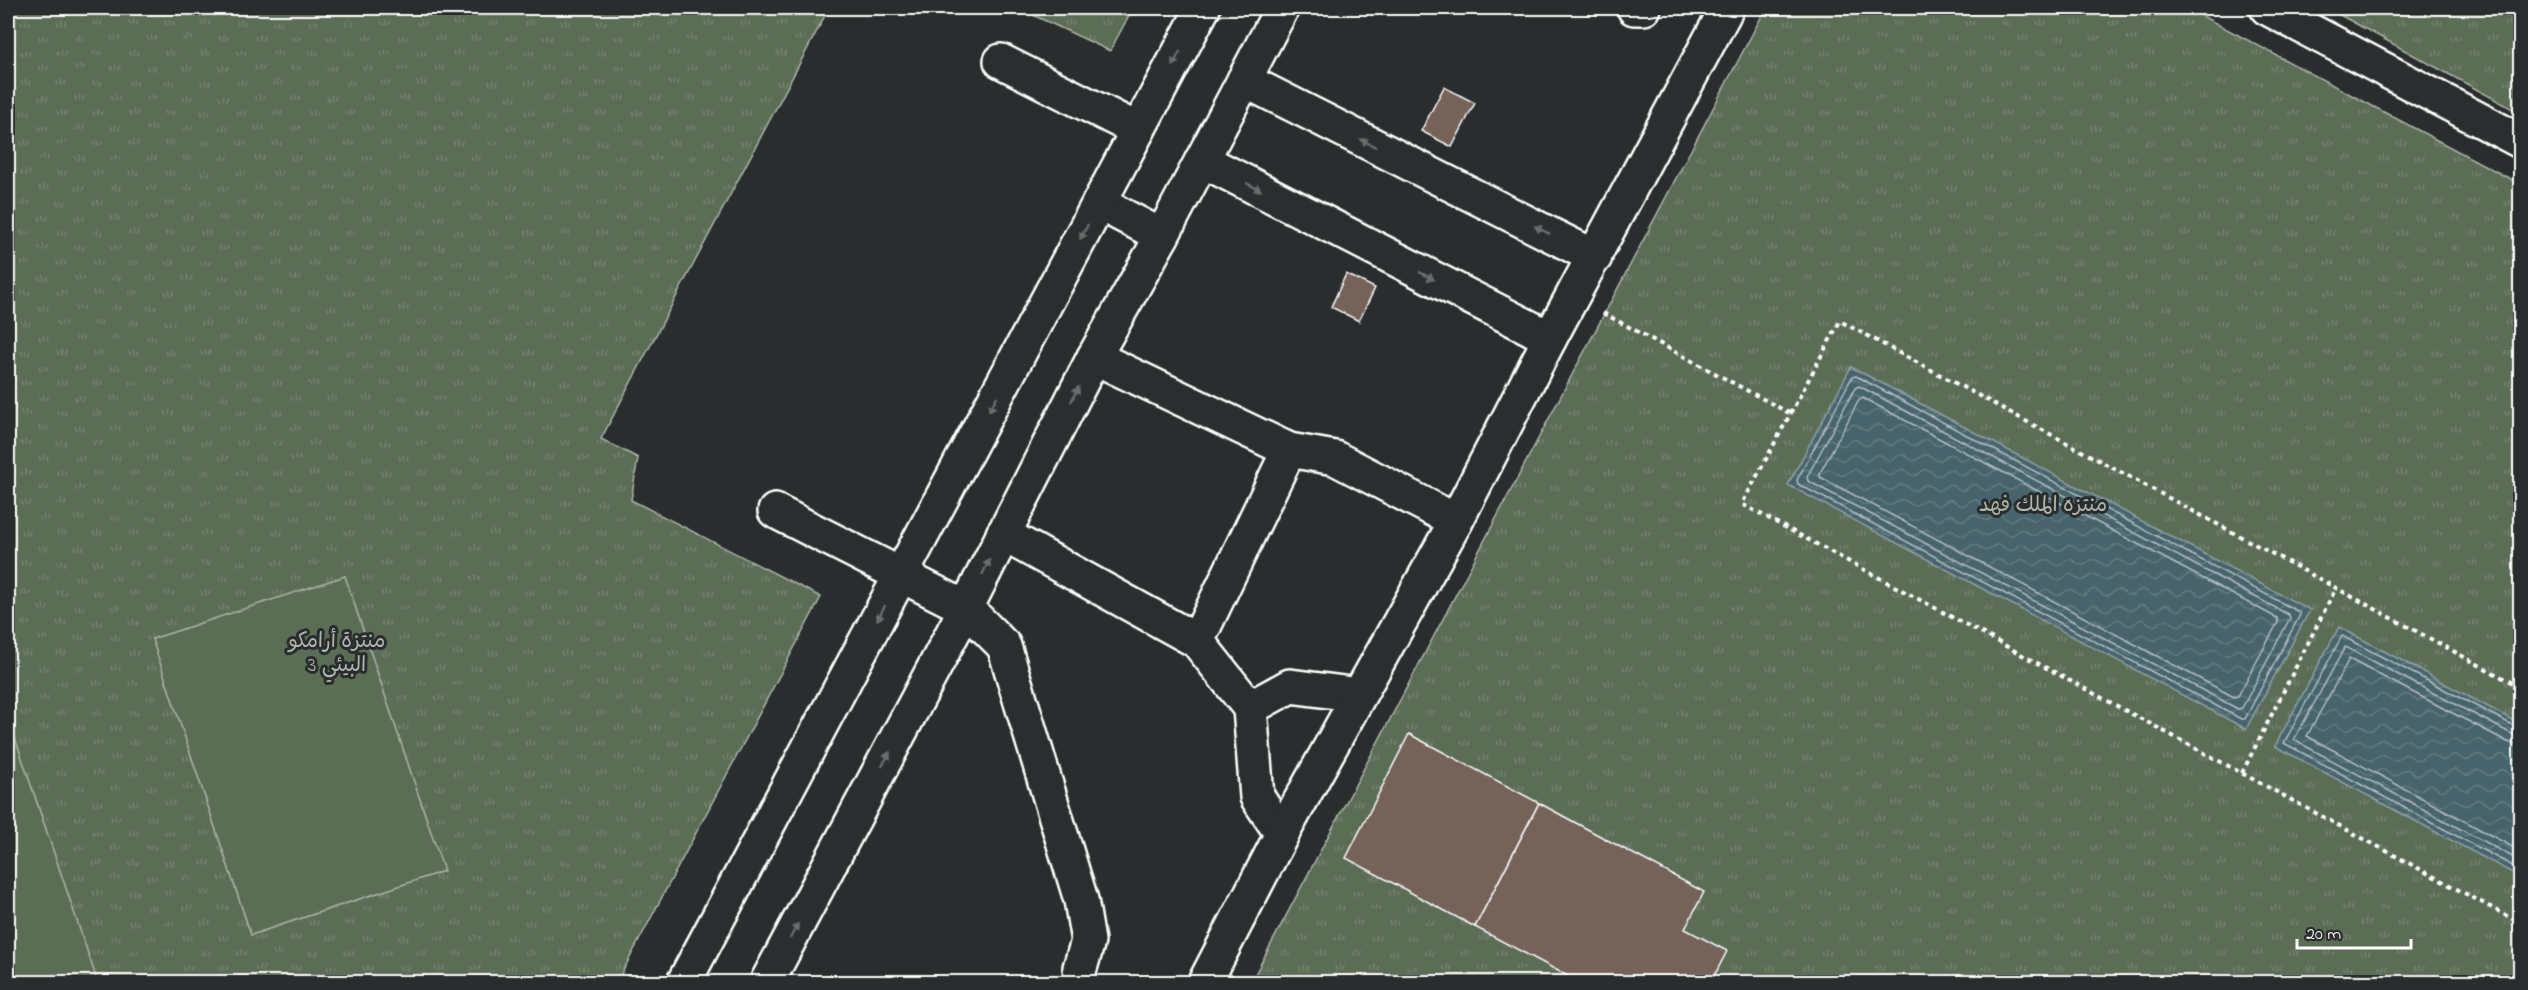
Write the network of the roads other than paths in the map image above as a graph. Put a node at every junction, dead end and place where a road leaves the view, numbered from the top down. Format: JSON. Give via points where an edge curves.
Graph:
{"nodes":[{"id":1,"x":1203,"y":8,"type":"edge"},
{"id":2,"x":1281,"y":8,"type":"edge"},
{"id":3,"x":1635,"y":8,"type":"edge"},
{"id":4,"x":1644,"y":8,"type":"edge"},
{"id":5,"x":1727,"y":8,"type":"edge"},
{"id":6,"x":2267,"y":8,"type":"edge"},
{"id":7,"x":1000,"y":61,"type":"dead end"},
{"id":8,"x":1244,"y":80,"type":"junction"},
{"id":9,"x":1138,"y":130,"type":"junction"},
{"id":10,"x":2520,"y":141,"type":"edge"},
{"id":11,"x":1202,"y":160,"type":"junction"},
{"id":12,"x":1100,"y":203,"type":"junction"},
{"id":13,"x":1162,"y":236,"type":"junction"},
{"id":14,"x":1595,"y":257,"type":"junction"},
{"id":15,"x":1550,"y":338,"type":"junction"},
{"id":16,"x":1094,"y":357,"type":"junction"},
{"id":17,"x":1289,"y":450,"type":"junction"},
{"id":18,"x":775,"y":511,"type":"dead end"},
{"id":19,"x":1456,"y":521,"type":"junction"},
{"id":20,"x":1003,"y":534,"type":"junction"},
{"id":21,"x":902,"y":574,"type":"junction"},
{"id":22,"x":966,"y":608,"type":"junction"},
{"id":23,"x":1197,"y":641,"type":"junction"},
{"id":24,"x":1359,"y":695,"type":"junction"},
{"id":25,"x":1250,"y":708,"type":"junction"},
{"id":26,"x":1282,"y":834,"type":"junction"},
{"id":27,"x":1080,"y":968,"type":"dead end"},
{"id":28,"x":684,"y":982,"type":"edge"},
{"id":29,"x":767,"y":982,"type":"edge"},
{"id":30,"x":1205,"y":982,"type":"edge"}],
"edges":[{"from":1,"to":9,"type":"street","one_way":true},
{"from":2,"to":8,"type":"street"},
{"from":3,"to":4,"type":"street"},
{"from":5,"to":14,"type":"street"},
{"from":6,"to":10,"type":"street"},
{"from":7,"to":9,"type":"street"},
{"from":8,"to":11,"type":"street"},
{"from":14,"to":8,"type":"street","one_way":true},
{"from":9,"to":12,"type":"street"},
{"from":11,"to":13,"type":"street"},
{"from":11,"to":15,"type":"street","one_way":true},
{"from":12,"to":13,"type":"street"},
{"from":12,"to":21,"type":"street","one_way":true},
{"from":13,"to":16,"type":"street"},
{"from":14,"to":15,"type":"street"},
{"from":15,"to":19,"type":"street"},
{"from":16,"to":17,"type":"street"},
{"from":20,"to":16,"type":"street","one_way":true},
{"from":17,"to":19,"type":"street","via":[[1335,458]]},
{"from":17,"to":23,"type":"street"},
{"from":18,"to":21,"type":"street"},
{"from":19,"to":24,"type":"street"},
{"from":22,"to":20,"type":"street","one_way":true},
{"from":20,"to":23,"type":"street"},
{"from":21,"to":22,"type":"street"},
{"from":21,"to":28,"type":"street","one_way":true},
{"from":22,"to":27,"type":"street","via":[[1004,646],[1081,900],[1088,941]]},
{"from":29,"to":22,"type":"street","one_way":true},
{"from":23,"to":25,"type":"street"},
{"from":24,"to":25,"type":"street","via":[[1290,686]]},
{"from":24,"to":26,"type":"street"},
{"from":25,"to":26,"type":"street","via":[[1257,797]]},
{"from":26,"to":30,"type":"street"}]}
